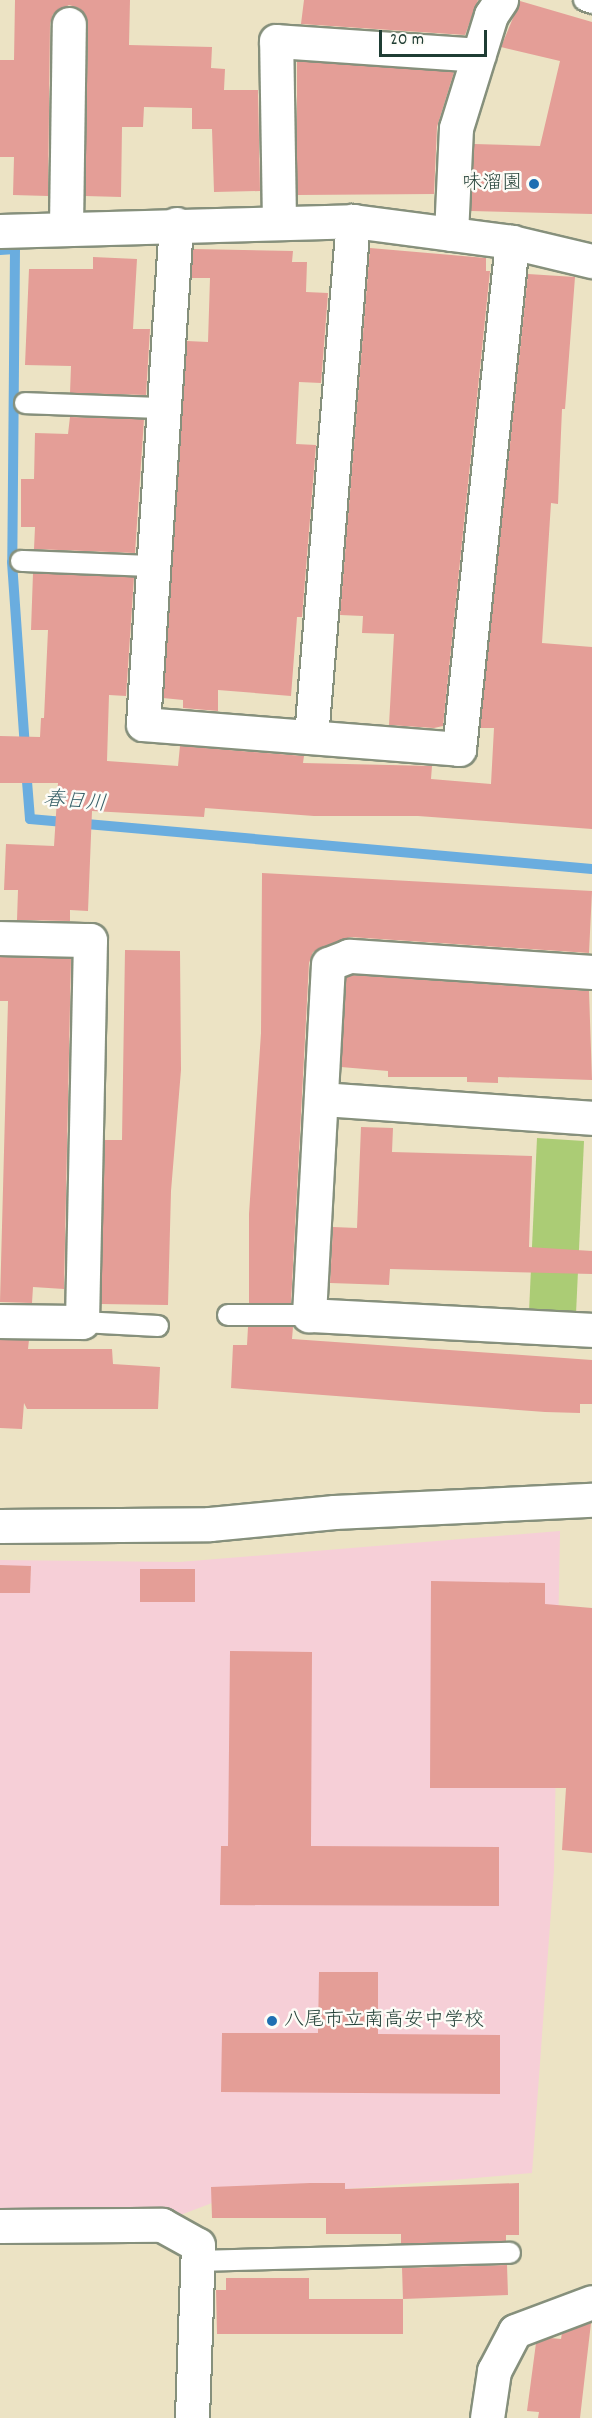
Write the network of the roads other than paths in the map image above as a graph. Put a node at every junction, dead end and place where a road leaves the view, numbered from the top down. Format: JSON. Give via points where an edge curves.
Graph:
{"nodes":[{"id":1,"x":501,"y":0,"type":"edge"},
{"id":2,"x":584,"y":0,"type":"edge"},
{"id":3,"x":592,"y":3,"type":"edge"},
{"id":4,"x":69,"y":24,"type":"dead end"},
{"id":5,"x":479,"y":55,"type":"junction"},
{"id":6,"x":353,"y":220,"type":"junction"},
{"id":7,"x":279,"y":222,"type":"junction"},
{"id":8,"x":176,"y":224,"type":"junction"},
{"id":9,"x":66,"y":227,"type":"junction"},
{"id":10,"x":0,"y":231,"type":"edge"},
{"id":11,"x":451,"y":234,"type":"junction"},
{"id":12,"x":512,"y":242,"type":"junction"},
{"id":13,"x":592,"y":261,"type":"edge"},
{"id":14,"x":25,"y":403,"type":"dead end"},
{"id":15,"x":163,"y":408,"type":"junction"},
{"id":16,"x":21,"y":561,"type":"dead end"},
{"id":17,"x":153,"y":566,"type":"junction"},
{"id":18,"x":311,"y":737,"type":"junction"},
{"id":19,"x":0,"y":938,"type":"edge"},
{"id":20,"x":592,"y":972,"type":"edge"},
{"id":21,"x":322,"y":1099,"type":"junction"},
{"id":22,"x":592,"y":1118,"type":"edge"},
{"id":23,"x":228,"y":1315,"type":"dead end"},
{"id":24,"x":309,"y":1315,"type":"junction"},
{"id":25,"x":0,"y":1321,"type":"edge"},
{"id":26,"x":82,"y":1322,"type":"junction"},
{"id":27,"x":158,"y":1326,"type":"dead end"},
{"id":28,"x":592,"y":1330,"type":"edge"},
{"id":29,"x":592,"y":1500,"type":"edge"},
{"id":30,"x":0,"y":1526,"type":"edge"},
{"id":31,"x":0,"y":2226,"type":"edge"},
{"id":32,"x":510,"y":2253,"type":"dead end"},
{"id":33,"x":197,"y":2261,"type":"junction"},
{"id":34,"x":592,"y":2302,"type":"edge"},
{"id":35,"x":192,"y":2418,"type":"edge"},
{"id":36,"x":487,"y":2418,"type":"edge"}],
"edges":[{"from":1,"to":5,"type":"street","via":[[491,15]]},
{"from":2,"to":3,"type":"lane"},
{"from":4,"to":9,"type":"street"},
{"from":5,"to":7,"type":"street","via":[[276,41]]},
{"from":5,"to":11,"type":"street","via":[[456,128]]},
{"from":6,"to":7,"type":"street"},
{"from":6,"to":11,"type":"street"},
{"from":6,"to":18,"type":"street"},
{"from":7,"to":8,"type":"street"},
{"from":8,"to":9,"type":"street"},
{"from":8,"to":15,"type":"street"},
{"from":9,"to":10,"type":"street"},
{"from":11,"to":12,"type":"street"},
{"from":12,"to":13,"type":"street"},
{"from":12,"to":18,"type":"street","via":[[459,749]]},
{"from":14,"to":15,"type":"lane"},
{"from":15,"to":17,"type":"street"},
{"from":16,"to":17,"type":"lane"},
{"from":17,"to":18,"type":"street","via":[[143,724]]},
{"from":19,"to":26,"type":"street","via":[[90,940]]},
{"from":20,"to":21,"type":"street","via":[[349,956],[328,964]]},
{"from":21,"to":22,"type":"street"},
{"from":21,"to":24,"type":"street"},
{"from":23,"to":24,"type":"lane"},
{"from":24,"to":28,"type":"street"},
{"from":25,"to":26,"type":"street"},
{"from":26,"to":27,"type":"lane"},
{"from":29,"to":30,"type":"street","via":[[334,1512],[210,1524]]},
{"from":31,"to":33,"type":"street","via":[[162,2225],[198,2245]]},
{"from":32,"to":33,"type":"lane"},
{"from":33,"to":35,"type":"street"},
{"from":34,"to":36,"type":"street","via":[[515,2331],[494,2371]]}]}
